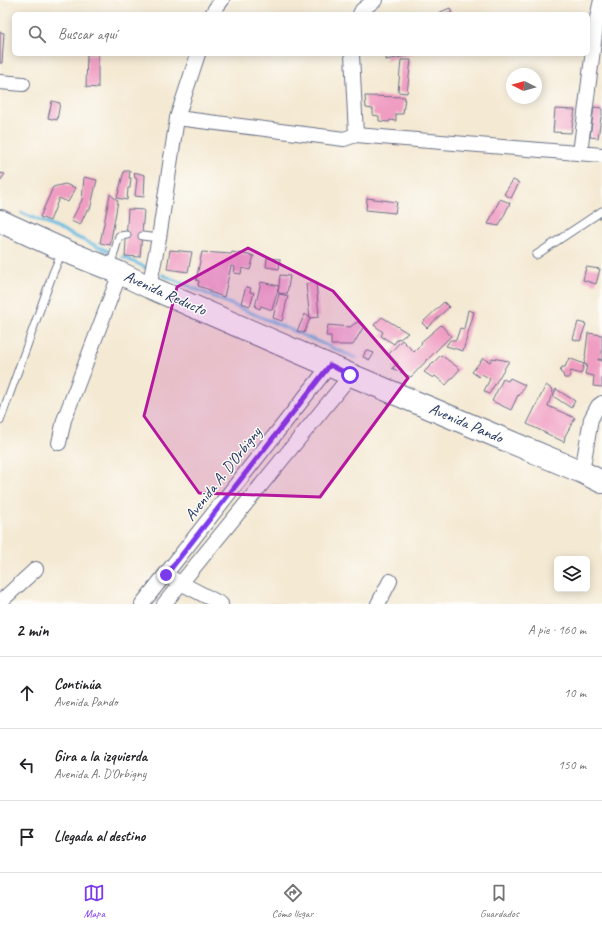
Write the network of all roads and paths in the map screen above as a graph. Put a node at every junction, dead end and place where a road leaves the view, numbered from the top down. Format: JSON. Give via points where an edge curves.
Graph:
{"nodes":[{"id":1,"x":222,"y":0,"type":"edge"},
{"id":2,"x":375,"y":0,"type":"edge"},
{"id":3,"x":600,"y":0,"type":"edge"},
{"id":4,"x":213,"y":12,"type":"edge"},
{"id":5,"x":361,"y":12,"type":"edge"},
{"id":6,"x":197,"y":56,"type":"edge"},
{"id":7,"x":352,"y":56,"type":"edge"},
{"id":8,"x":0,"y":82,"type":"edge"},
{"id":9,"x":23,"y":84,"type":"dead end"},
{"id":10,"x":177,"y":118,"type":"junction"},
{"id":11,"x":356,"y":135,"type":"junction"},
{"id":12,"x":580,"y":153,"type":"junction"},
{"id":13,"x":602,"y":155,"type":"edge"},
{"id":14,"x":602,"y":211,"type":"edge"},
{"id":15,"x":0,"y":221,"type":"edge"},
{"id":16,"x":127,"y":235,"type":"dead end"},
{"id":17,"x":142,"y":236,"type":"dead end"},
{"id":18,"x":159,"y":238,"type":"junction"},
{"id":19,"x":63,"y":250,"type":"junction"},
{"id":20,"x":536,"y":255,"type":"dead end"},
{"id":21,"x":115,"y":271,"type":"junction"},
{"id":22,"x":149,"y":287,"type":"junction"},
{"id":23,"x":330,"y":365,"type":"junction"},
{"id":24,"x":350,"y":375,"type":"junction"},
{"id":25,"x":602,"y":404,"type":"edge"},
{"id":26,"x":0,"y":421,"type":"edge"},
{"id":27,"x":60,"y":443,"type":"dead end"},
{"id":28,"x":582,"y":472,"type":"junction"},
{"id":29,"x":602,"y":482,"type":"edge"},
{"id":30,"x":36,"y":568,"type":"dead end"},
{"id":31,"x":166,"y":575,"type":"junction"},
{"id":32,"x":390,"y":581,"type":"dead end"},
{"id":33,"x":180,"y":583,"type":"junction"},
{"id":34,"x":0,"y":602,"type":"edge"},
{"id":35,"x":142,"y":604,"type":"edge"},
{"id":36,"x":164,"y":604,"type":"edge"},
{"id":37,"x":221,"y":604,"type":"edge"},
{"id":38,"x":378,"y":604,"type":"edge"}],
"edges":[{"from":1,"to":4,"type":"street"},
{"from":2,"to":5,"type":"street"},
{"from":3,"to":12,"type":"street"},
{"from":6,"to":10,"type":"street"},
{"from":7,"to":11,"type":"street"},
{"from":8,"to":9,"type":"street"},
{"from":10,"to":11,"type":"street","via":[[344,139]]},
{"from":10,"to":18,"type":"street"},
{"from":11,"to":12,"type":"street"},
{"from":12,"to":13,"type":"street"},
{"from":14,"to":20,"type":"lane"},
{"from":15,"to":19,"type":"main road","name":"Avenida Reducto"},
{"from":16,"to":21,"type":"lane","via":[[119,236]]},
{"from":17,"to":18,"type":"lane"},
{"from":18,"to":22,"type":"street"},
{"from":19,"to":21,"type":"main road","name":"Avenida Reducto"},
{"from":19,"to":26,"type":"lane"},
{"from":21,"to":22,"type":"main road","name":"Avenida Reducto"},
{"from":21,"to":27,"type":"street","via":[[64,420]]},
{"from":22,"to":23,"type":"main road","name":"Avenida Reducto"},
{"from":23,"to":24,"type":"main road","name":"Avenida Pando"},
{"from":23,"to":31,"type":"street","name":"Avenida A. D'Orbigny"},
{"from":24,"to":28,"type":"main road","name":"Avenida Pando"},
{"from":24,"to":33,"type":"street"},
{"from":25,"to":28,"type":"street","via":[[598,406],[591,419]]},
{"from":28,"to":29,"type":"main road","name":"Avenida Pando"},
{"from":30,"to":34,"type":"street"},
{"from":31,"to":33,"type":"street"},
{"from":31,"to":35,"type":"street","name":"Avenida A. D'Orbigny"},
{"from":32,"to":38,"type":"street"},
{"from":33,"to":36,"type":"street"},
{"from":33,"to":37,"type":"street"}]}
